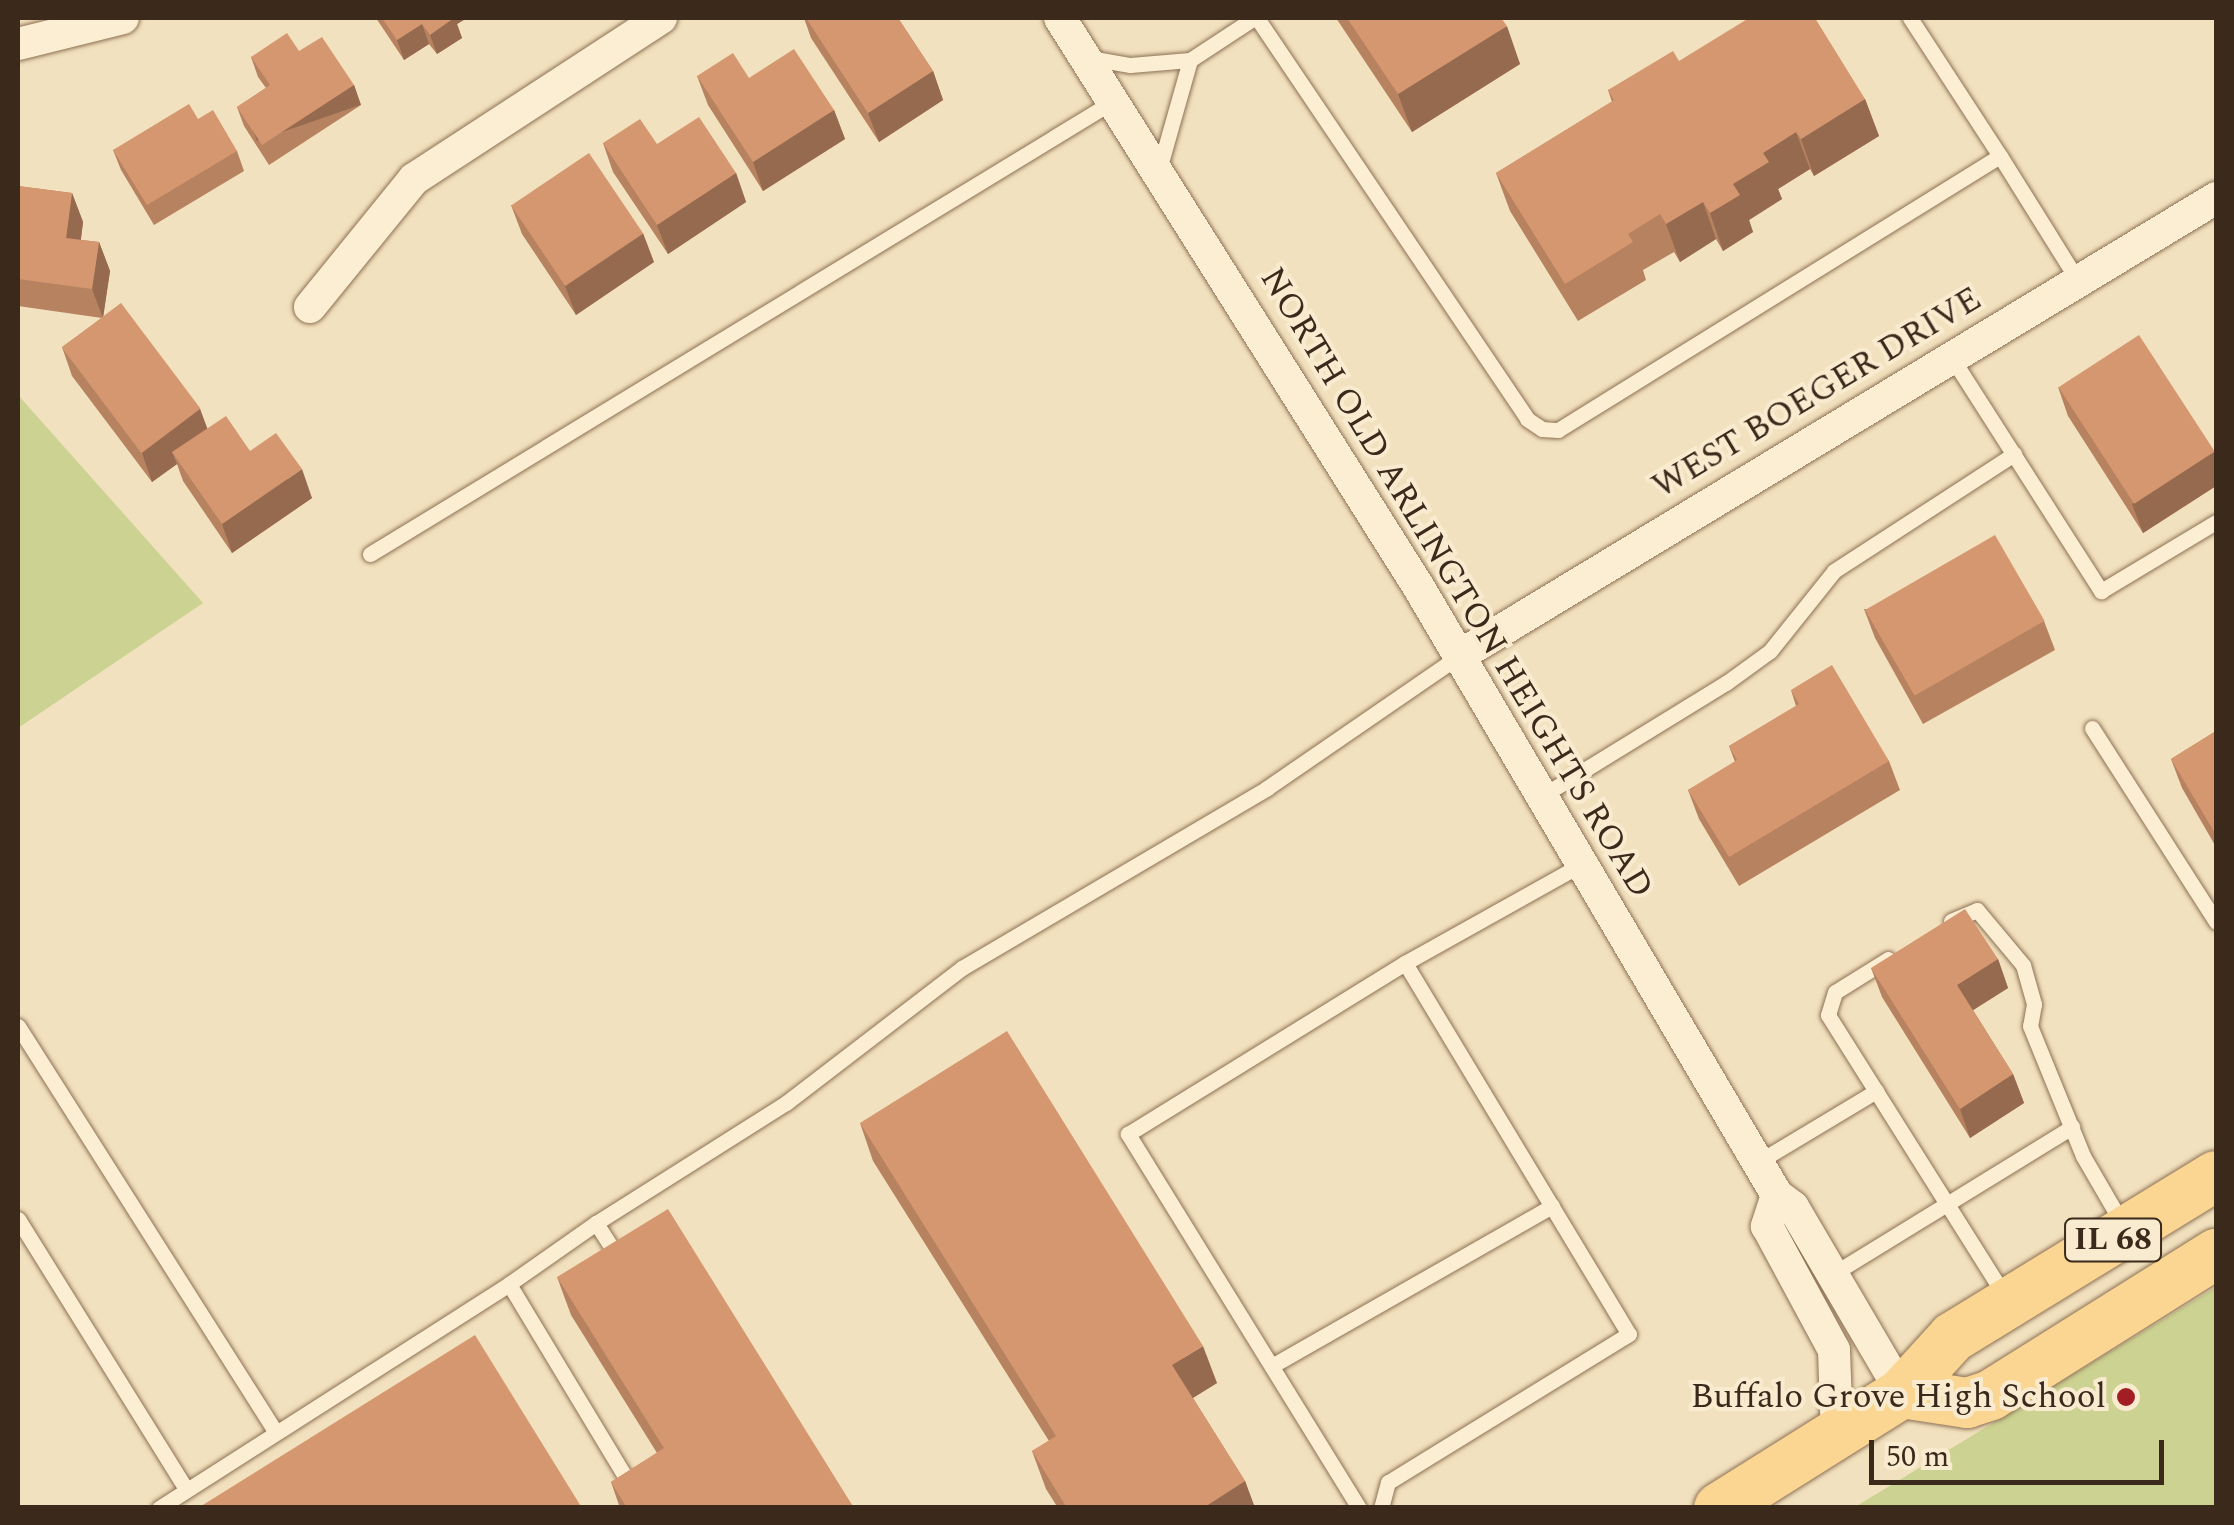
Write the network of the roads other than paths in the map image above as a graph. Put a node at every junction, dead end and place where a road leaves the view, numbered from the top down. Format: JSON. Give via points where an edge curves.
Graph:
{"nodes":[{"id":1,"x":124,"y":18,"type":"edge"},
{"id":2,"x":662,"y":18,"type":"edge"},
{"id":3,"x":1060,"y":18,"type":"edge"},
{"id":4,"x":1255,"y":18,"type":"edge"},
{"id":5,"x":1910,"y":18,"type":"edge"},
{"id":6,"x":18,"y":44,"type":"edge"},
{"id":7,"x":1084,"y":57,"type":"junction"},
{"id":8,"x":1190,"y":60,"type":"junction"},
{"id":9,"x":1112,"y":102,"type":"junction"},
{"id":10,"x":2000,"y":156,"type":"junction"},
{"id":11,"x":1160,"y":177,"type":"junction"},
{"id":12,"x":2216,"y":198,"type":"edge"},
{"id":13,"x":2078,"y":282,"type":"junction"},
{"id":14,"x":310,"y":307,"type":"dead end"},
{"id":15,"x":1952,"y":358,"type":"junction"},
{"id":16,"x":2014,"y":454,"type":"junction"},
{"id":17,"x":2216,"y":522,"type":"edge"},
{"id":18,"x":370,"y":554,"type":"dead end"},
{"id":19,"x":1459,"y":656,"type":"junction"},
{"id":20,"x":2092,"y":728,"type":"dead end"},
{"id":21,"x":1542,"y":796,"type":"junction"},
{"id":22,"x":1582,"y":864,"type":"junction"},
{"id":23,"x":2216,"y":922,"type":"edge"},
{"id":24,"x":1933,"y":932,"type":"edge"},
{"id":25,"x":1900,"y":952,"type":"edge"},
{"id":26,"x":1405,"y":964,"type":"junction"},
{"id":27,"x":18,"y":1026,"type":"edge"},
{"id":28,"x":1876,"y":1092,"type":"junction"},
{"id":29,"x":2072,"y":1127,"type":"junction"},
{"id":30,"x":1758,"y":1162,"type":"junction"},
{"id":31,"x":2216,"y":1176,"type":"edge"},
{"id":32,"x":1777,"y":1195,"type":"junction"},
{"id":33,"x":1948,"y":1205,"type":"junction"},
{"id":34,"x":1552,"y":1206,"type":"junction"},
{"id":35,"x":18,"y":1219,"type":"edge"},
{"id":36,"x":596,"y":1223,"type":"junction"},
{"id":37,"x":2127,"y":1231,"type":"junction"},
{"id":38,"x":2216,"y":1254,"type":"edge"},
{"id":39,"x":628,"y":1273,"type":"edge"},
{"id":40,"x":1833,"y":1274,"type":"junction"},
{"id":41,"x":508,"y":1284,"type":"junction"},
{"id":42,"x":2009,"y":1302,"type":"junction"},
{"id":43,"x":1275,"y":1364,"type":"junction"},
{"id":44,"x":1902,"y":1393,"type":"junction"},
{"id":45,"x":276,"y":1432,"type":"junction"},
{"id":46,"x":1837,"y":1434,"type":"junction"},
{"id":47,"x":186,"y":1489,"type":"junction"},
{"id":48,"x":160,"y":1508,"type":"edge"},
{"id":49,"x":644,"y":1508,"type":"edge"},
{"id":50,"x":1359,"y":1508,"type":"edge"},
{"id":51,"x":1381,"y":1508,"type":"edge"},
{"id":52,"x":1718,"y":1508,"type":"edge"}],
"edges":[{"from":1,"to":6,"type":"street"},
{"from":2,"to":14,"type":"street","via":[[414,179]]},
{"from":3,"to":7,"type":"street","name":"NORTH OLD ARLINGTON HEIGHTS ROAD"},
{"from":4,"to":8,"type":"lane"},
{"from":4,"to":10,"type":"lane","via":[[1527,419],[1542,429],[1558,430]]},
{"from":5,"to":10,"type":"lane"},
{"from":7,"to":8,"type":"lane","via":[[1130,64]]},
{"from":7,"to":9,"type":"street","name":"NORTH OLD ARLINGTON HEIGHTS ROAD"},
{"from":8,"to":11,"type":"lane"},
{"from":9,"to":11,"type":"street","name":"NORTH OLD ARLINGTON HEIGHTS ROAD"},
{"from":9,"to":18,"type":"lane"},
{"from":10,"to":13,"type":"lane"},
{"from":11,"to":19,"type":"street","name":"NORTH OLD ARLINGTON HEIGHTS ROAD"},
{"from":12,"to":13,"type":"street","name":"WEST BOEGER DRIVE"},
{"from":13,"to":15,"type":"street","name":"WEST BOEGER DRIVE"},
{"from":15,"to":16,"type":"lane"},
{"from":15,"to":19,"type":"street","name":"WEST BOEGER DRIVE"},
{"from":16,"to":17,"type":"lane","via":[[2101,591]]},
{"from":16,"to":21,"type":"lane","via":[[1834,570],[1770,652]]},
{"from":19,"to":21,"type":"street","name":"NORTH OLD ARLINGTON HEIGHTS ROAD"},
{"from":19,"to":36,"type":"lane","via":[[1267,788],[962,968],[786,1103]]},
{"from":20,"to":23,"type":"lane"},
{"from":21,"to":22,"type":"street","name":"NORTH OLD ARLINGTON HEIGHTS ROAD"},
{"from":22,"to":26,"type":"lane"},
{"from":22,"to":30,"type":"street","name":"NORTH OLD ARLINGTON HEIGHTS ROAD"},
{"from":24,"to":29,"type":"lane","via":[[1977,910],[2002,936],[2022,966],[2034,1004],[2030,1026]]},
{"from":25,"to":28,"type":"lane","via":[[1835,992],[1828,1015]]},
{"from":26,"to":34,"type":"lane"},
{"from":26,"to":43,"type":"lane","via":[[1128,1134]]},
{"from":27,"to":45,"type":"lane"},
{"from":28,"to":30,"type":"lane"},
{"from":28,"to":33,"type":"lane"},
{"from":29,"to":33,"type":"lane"},
{"from":29,"to":37,"type":"lane"},
{"from":30,"to":32,"type":"street","name":"NORTH OLD ARLINGTON HEIGHTS ROAD"},
{"from":31,"to":37,"type":"main road","number":"IL 68"},
{"from":32,"to":40,"type":"street","name":"NORTH OLD ARLINGTON HEIGHTS ROAD","via":[[1793,1206]]},
{"from":32,"to":46,"type":"street","via":[[1767,1226],[1834,1350]]},
{"from":33,"to":40,"type":"lane"},
{"from":33,"to":42,"type":"lane"},
{"from":34,"to":43,"type":"lane"},
{"from":34,"to":51,"type":"lane","via":[[1629,1334],[1388,1482]]},
{"from":35,"to":47,"type":"lane"},
{"from":36,"to":39,"type":"lane"},
{"from":36,"to":41,"type":"lane"},
{"from":37,"to":42,"type":"main road","number":"IL 68"},
{"from":38,"to":44,"type":"main road","number":"IL 68","via":[[1991,1394],[1967,1403]]},
{"from":40,"to":44,"type":"street","name":"NORTH OLD ARLINGTON HEIGHTS ROAD"},
{"from":41,"to":45,"type":"lane"},
{"from":41,"to":49,"type":"lane"},
{"from":42,"to":44,"type":"main road","number":"IL 68","via":[[1931,1355]]},
{"from":43,"to":50,"type":"lane"},
{"from":44,"to":46,"type":"main road","number":"IL 68"},
{"from":45,"to":47,"type":"lane"},
{"from":46,"to":52,"type":"main road","number":"IL 68"},
{"from":47,"to":48,"type":"lane"}]}
